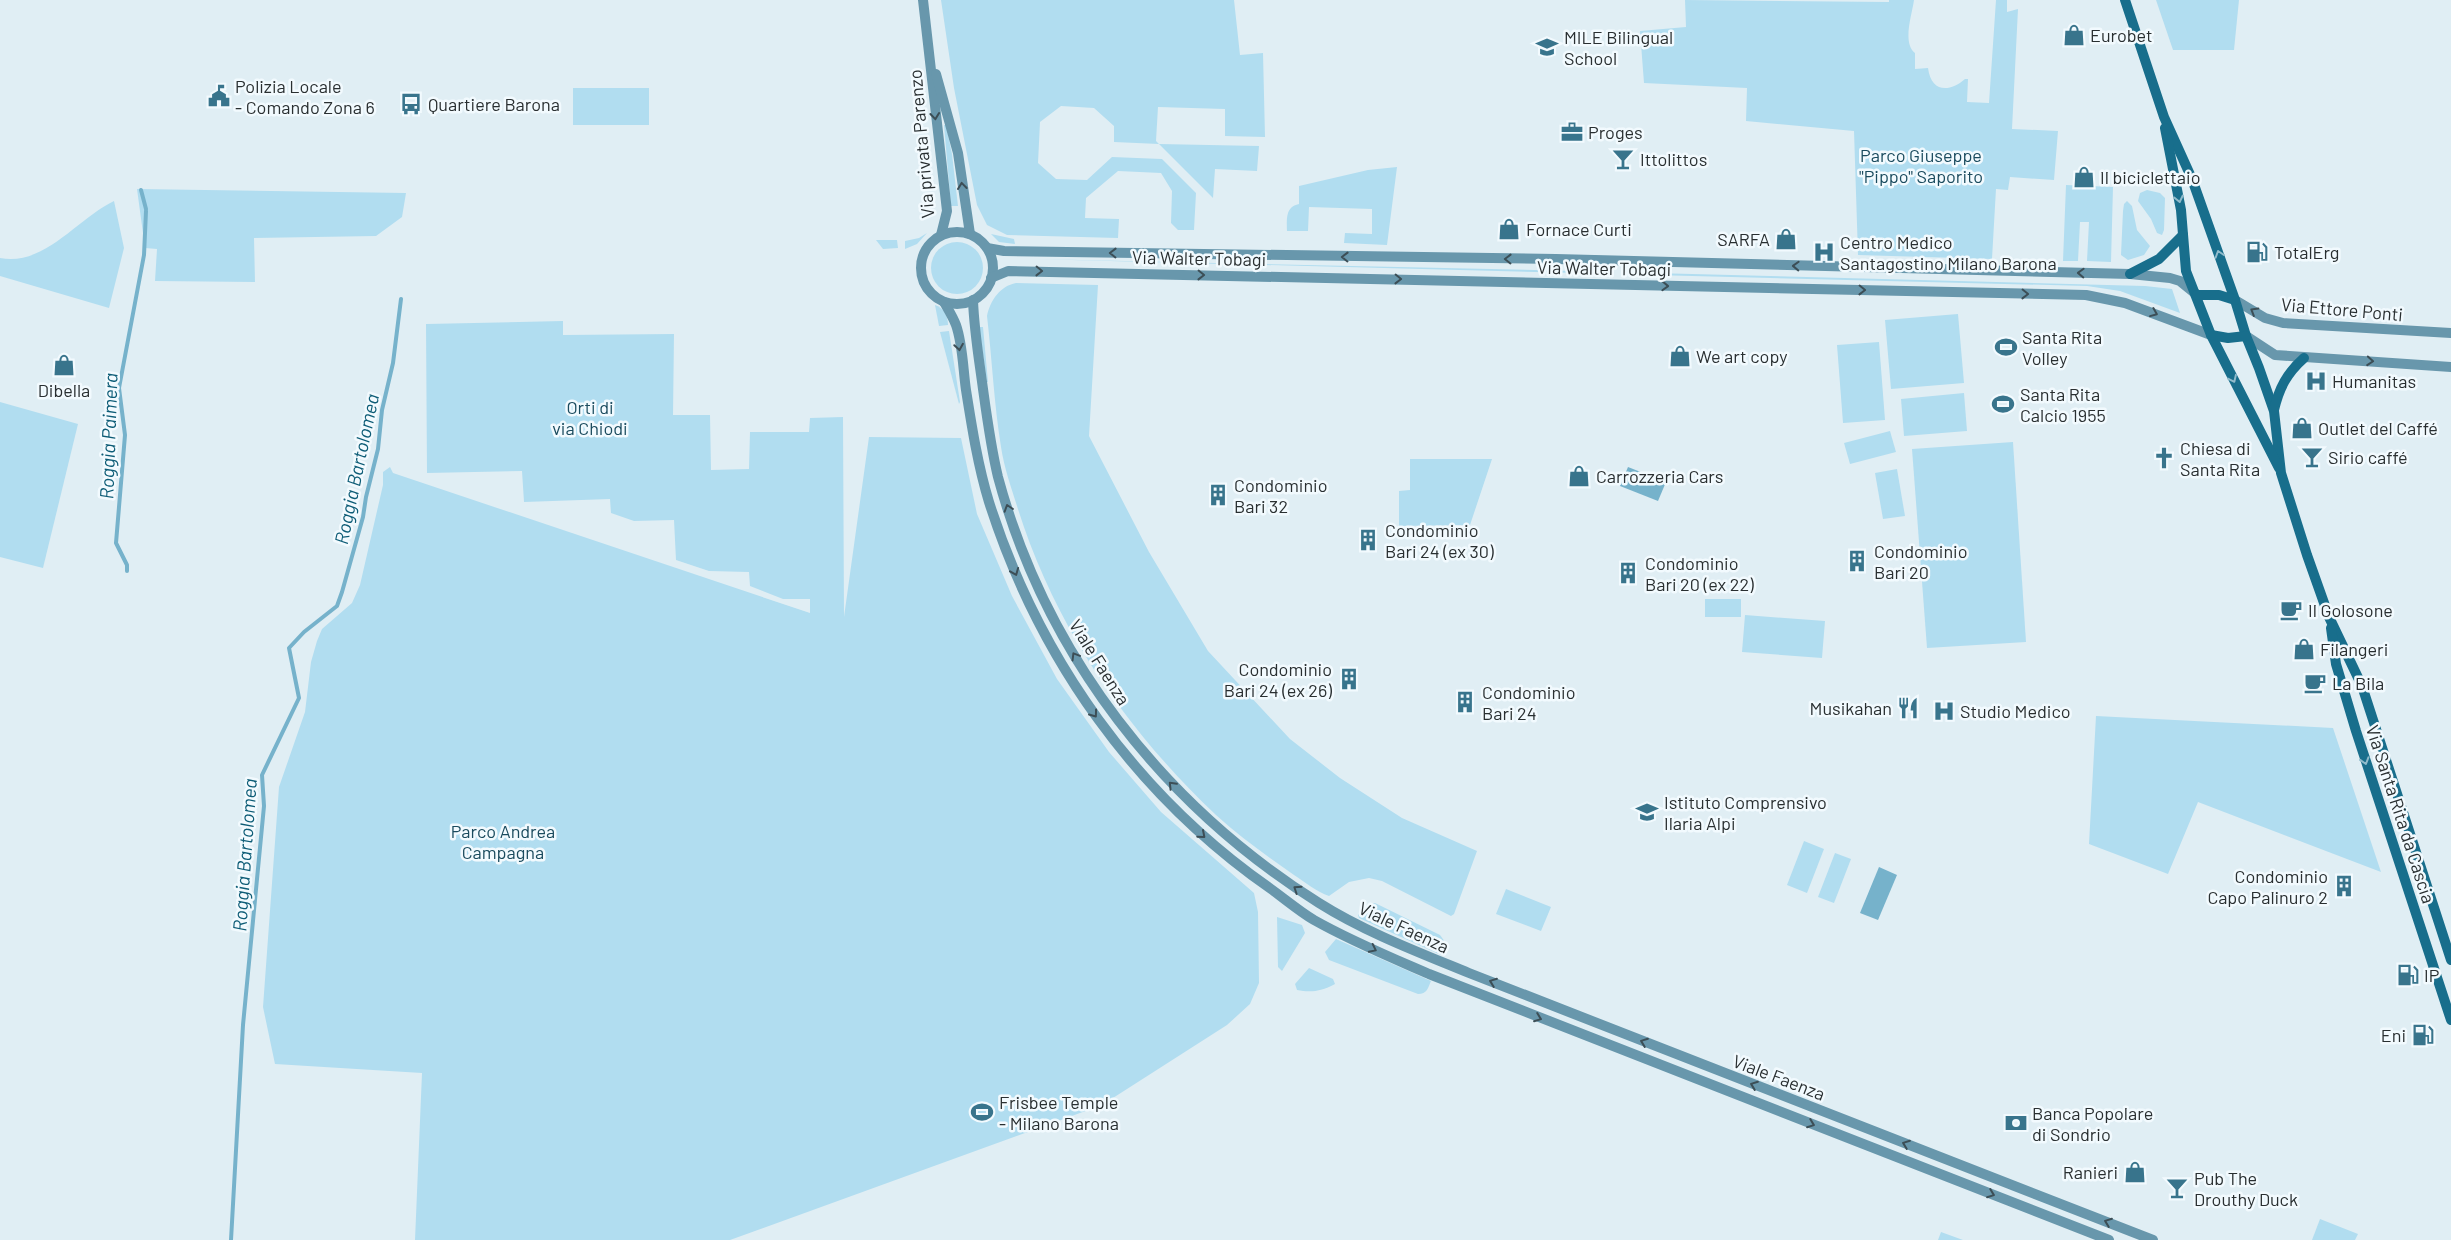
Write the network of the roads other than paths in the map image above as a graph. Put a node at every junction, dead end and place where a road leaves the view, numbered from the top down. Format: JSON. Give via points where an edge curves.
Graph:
{"nodes":[{"id":1,"x":923,"y":0,"type":"edge"},
{"id":2,"x":2125,"y":0,"type":"edge"},
{"id":3,"x":929,"y":50,"type":"junction"},
{"id":4,"x":2164,"y":117,"type":"junction"},
{"id":5,"x":970,"y":234,"type":"junction"},
{"id":6,"x":941,"y":235,"type":"junction"},
{"id":7,"x":2183,"y":235,"type":"junction"},
{"id":8,"x":987,"y":248,"type":"junction"},
{"id":9,"x":2130,"y":274,"type":"junction"},
{"id":10,"x":992,"y":278,"type":"junction"},
{"id":11,"x":2197,"y":295,"type":"junction"},
{"id":12,"x":973,"y":300,"type":"junction"},
{"id":13,"x":2235,"y":300,"type":"junction"},
{"id":14,"x":944,"y":302,"type":"junction"},
{"id":15,"x":2451,"y":333,"type":"edge"},
{"id":16,"x":2211,"y":335,"type":"junction"},
{"id":17,"x":2246,"y":336,"type":"junction"},
{"id":18,"x":2304,"y":358,"type":"junction"},
{"id":19,"x":2451,"y":367,"type":"edge"},
{"id":20,"x":2274,"y":411,"type":"junction"},
{"id":21,"x":2282,"y":473,"type":"junction"},
{"id":22,"x":2329,"y":617,"type":"junction"},
{"id":23,"x":2451,"y":960,"type":"edge"},
{"id":24,"x":2451,"y":1020,"type":"edge"},
{"id":25,"x":2109,"y":1240,"type":"edge"},
{"id":26,"x":2153,"y":1240,"type":"edge"}],
"edges":[{"from":1,"to":3,"type":"street","name":"Via privata Parenzo"},
{"from":2,"to":4,"type":"main road"},
{"from":5,"to":3,"type":"street","name":"Via privata Parenzo","one_way":true,"via":[[955,140]]},
{"from":3,"to":6,"type":"street","name":"Via privata Parenzo","one_way":true,"via":[[947,210]]},
{"from":4,"to":7,"type":"main road","one_way":true},
{"from":13,"to":4,"type":"main road","one_way":true,"via":[[2192,178]]},
{"from":5,"to":6,"type":"street","via":[[953,231]]},
{"from":5,"to":8,"type":"street"},
{"from":6,"to":14,"type":"street","via":[[925,249],[920,270],[926,288]]},
{"from":7,"to":9,"type":"main road","name":"Via Walter Tobagi","via":[[2159,259]]},
{"from":7,"to":11,"type":"main road","via":[[2186,271]]},
{"from":9,"to":8,"type":"street","name":"Via Walter Tobagi","one_way":true,"via":[[1556,259],[1004,251]]},
{"from":8,"to":10,"type":"street","via":[[992,260]]},
{"from":9,"to":11,"type":"street","name":"Via Walter Tobagi","via":[[2180,281]]},
{"from":10,"to":12,"type":"street","via":[[983,293]]},
{"from":10,"to":16,"type":"street","name":"Via Walter Tobagi","one_way":true,"via":[[1008,271],[2086,295],[2125,302]]},
{"from":11,"to":13,"type":"main road","via":[[2219,295]]},
{"from":11,"to":16,"type":"main road","name":"Via Santa Rita da Cascia"},
{"from":12,"to":14,"type":"street","via":[[956,304]]},
{"from":26,"to":12,"type":"street","name":"Viale Faenza","one_way":true,"via":[[1431,958],[1332,911],[1252,857],[1187,800],[1143,752],[1098,692],[1053,618],[1020,543],[998,476],[986,412]]},
{"from":15,"to":13,"type":"street","name":"Via Ettore Ponti","one_way":true,"via":[[2283,323],[2265,318]]},
{"from":13,"to":17,"type":"main road","name":"Via Santa Rita da Cascia"},
{"from":14,"to":25,"type":"street","name":"Viale Faenza","one_way":true,"via":[[956,327],[974,438],[988,499],[1035,618],[1080,695],[1127,758],[1168,804],[1236,864],[1312,918],[1422,971]]},
{"from":16,"to":17,"type":"main road","via":[[2228,338]]},
{"from":16,"to":21,"type":"main road","name":"Via Santa Rita da Cascia","one_way":true},
{"from":17,"to":18,"type":"street","via":[[2275,355]]},
{"from":17,"to":20,"type":"main road","name":"Via Santa Rita da Cascia"},
{"from":18,"to":19,"type":"street","one_way":true},
{"from":18,"to":20,"type":"main road","via":[[2287,376],[2278,392]]},
{"from":20,"to":21,"type":"main road","name":"Via Santa Rita da Cascia"},
{"from":21,"to":22,"type":"main road","name":"Via Santa Rita da Cascia"},
{"from":22,"to":23,"type":"main road","name":"Via Santa Rita da Cascia","via":[[2362,686]]},
{"from":22,"to":24,"type":"main road","name":"Via Santa Rita da Cascia","one_way":true,"via":[[2336,664],[2356,731]]}]}
